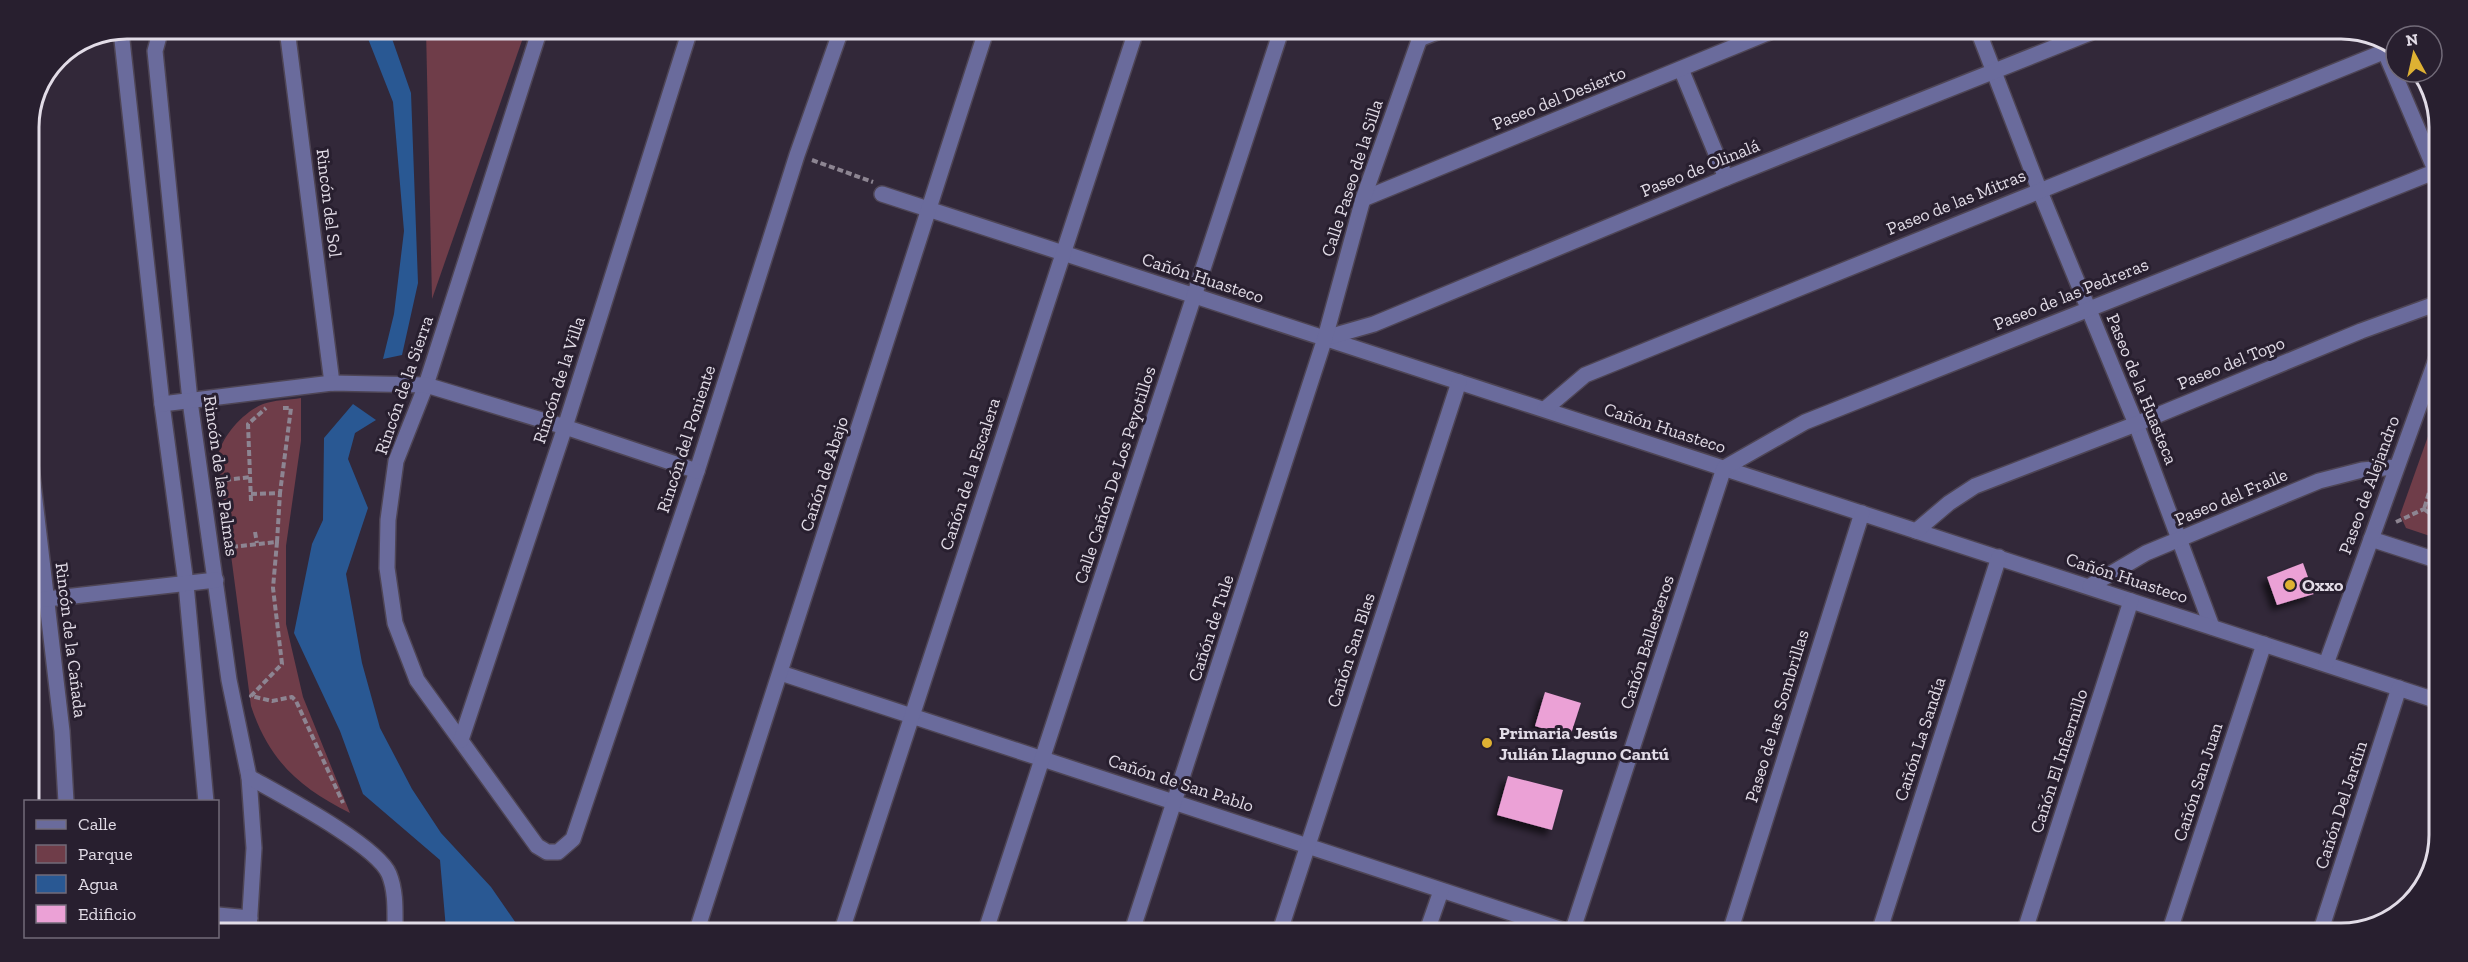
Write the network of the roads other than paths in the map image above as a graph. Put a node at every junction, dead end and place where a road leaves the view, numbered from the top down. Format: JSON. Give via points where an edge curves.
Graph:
{"nodes":[{"id":1,"x":123,"y":39,"type":"edge"},
{"id":2,"x":158,"y":39,"type":"edge"},
{"id":3,"x":288,"y":39,"type":"edge"},
{"id":4,"x":537,"y":39,"type":"edge"},
{"id":5,"x":687,"y":39,"type":"edge"},
{"id":6,"x":838,"y":39,"type":"edge"},
{"id":7,"x":984,"y":39,"type":"edge"},
{"id":8,"x":1134,"y":39,"type":"edge"},
{"id":9,"x":1278,"y":39,"type":"edge"},
{"id":10,"x":1419,"y":39,"type":"edge"},
{"id":11,"x":1753,"y":39,"type":"edge"},
{"id":12,"x":1981,"y":39,"type":"edge"},
{"id":13,"x":2075,"y":39,"type":"edge"},
{"id":14,"x":2380,"y":48,"type":"edge"},
{"id":15,"x":1681,"y":69,"type":"junction"},
{"id":16,"x":1994,"y":72,"type":"junction"},
{"id":17,"x":2401,"y":84,"type":"edge"},
{"id":18,"x":2429,"y":153,"type":"edge"},
{"id":19,"x":2429,"y":176,"type":"edge"},
{"id":20,"x":1726,"y":178,"type":"junction"},
{"id":21,"x":2039,"y":189,"type":"junction"},
{"id":22,"x":883,"y":190,"type":"road end"},
{"id":23,"x":1363,"y":198,"type":"junction"},
{"id":24,"x":931,"y":209,"type":"junction"},
{"id":25,"x":1063,"y":252,"type":"junction"},
{"id":26,"x":1194,"y":295,"type":"junction"},
{"id":27,"x":2429,"y":306,"type":"edge"},
{"id":28,"x":2089,"y":308,"type":"junction"},
{"id":29,"x":1325,"y":338,"type":"junction"},
{"id":30,"x":2429,"y":378,"type":"edge"},
{"id":31,"x":1459,"y":382,"type":"junction"},
{"id":32,"x":332,"y":383,"type":"junction"},
{"id":33,"x":426,"y":385,"type":"junction"},
{"id":34,"x":190,"y":401,"type":"junction"},
{"id":35,"x":162,"y":404,"type":"junction"},
{"id":36,"x":1545,"y":410,"type":"junction"},
{"id":37,"x":2136,"y":424,"type":"junction"},
{"id":38,"x":565,"y":427,"type":"junction"},
{"id":39,"x":2396,"y":467,"type":"junction"},
{"id":40,"x":1724,"y":468,"type":"junction"},
{"id":41,"x":697,"y":471,"type":"junction"},
{"id":42,"x":1862,"y":513,"type":"junction"},
{"id":43,"x":1916,"y":531,"type":"junction"},
{"id":44,"x":39,"y":537,"type":"edge"},
{"id":45,"x":2181,"y":539,"type":"junction"},
{"id":46,"x":2371,"y":539,"type":"junction"},
{"id":47,"x":1999,"y":557,"type":"junction"},
{"id":48,"x":2429,"y":558,"type":"edge"},
{"id":49,"x":216,"y":580,"type":"junction"},
{"id":50,"x":186,"y":584,"type":"junction"},
{"id":51,"x":2090,"y":586,"type":"junction"},
{"id":52,"x":46,"y":599,"type":"junction"},
{"id":53,"x":39,"y":600,"type":"edge"},
{"id":54,"x":2131,"y":601,"type":"junction"},
{"id":55,"x":2212,"y":627,"type":"junction"},
{"id":56,"x":2264,"y":644,"type":"junction"},
{"id":57,"x":2326,"y":664,"type":"junction"},
{"id":58,"x":781,"y":673,"type":"junction"},
{"id":59,"x":2399,"y":688,"type":"junction"},
{"id":60,"x":2429,"y":698,"type":"edge"},
{"id":61,"x":913,"y":717,"type":"junction"},
{"id":62,"x":461,"y":740,"type":"junction"},
{"id":63,"x":1044,"y":758,"type":"junction"},
{"id":64,"x":249,"y":777,"type":"junction"},
{"id":65,"x":66,"y":800,"type":"edge"},
{"id":66,"x":206,"y":800,"type":"edge"},
{"id":67,"x":1176,"y":801,"type":"junction"},
{"id":68,"x":1308,"y":844,"type":"junction"},
{"id":69,"x":558,"y":852,"type":"joint"},
{"id":70,"x":1441,"y":891,"type":"junction"},
{"id":71,"x":219,"y":915,"type":"edge"},
{"id":72,"x":249,"y":923,"type":"edge"},
{"id":73,"x":395,"y":923,"type":"edge"},
{"id":74,"x":699,"y":923,"type":"edge"},
{"id":75,"x":844,"y":923,"type":"edge"},
{"id":76,"x":988,"y":923,"type":"edge"},
{"id":77,"x":1135,"y":923,"type":"edge"},
{"id":78,"x":1283,"y":923,"type":"edge"},
{"id":79,"x":1430,"y":923,"type":"edge"},
{"id":80,"x":1542,"y":923,"type":"edge"},
{"id":81,"x":1574,"y":923,"type":"edge"},
{"id":82,"x":1733,"y":923,"type":"edge"},
{"id":83,"x":1882,"y":923,"type":"edge"},
{"id":84,"x":2027,"y":923,"type":"edge"},
{"id":85,"x":2172,"y":923,"type":"edge"},
{"id":86,"x":2323,"y":923,"type":"edge"}],
"edges":[{"from":1,"to":35,"type":"street"},
{"from":2,"to":34,"type":"street","name":"Rincón de las Palmas","via":[[155,51]]},
{"from":3,"to":32,"type":"street","name":"Rincón del Sol"},
{"from":4,"to":33,"type":"street","name":"Rincón de la Sierra"},
{"from":5,"to":38,"type":"street","name":"Rincón de la Villa"},
{"from":6,"to":41,"type":"street","name":"Rincón del Poniente"},
{"from":7,"to":24,"type":"street","name":"Cañón de Abajo"},
{"from":8,"to":25,"type":"street","name":"Cañón de la Escalera"},
{"from":9,"to":26,"type":"street","name":"Calle Cañón De Los Peyotillos"},
{"from":10,"to":23,"type":"street","name":"Calle Paseo de la Silla"},
{"from":11,"to":15,"type":"street","name":"Paseo del Desierto"},
{"from":12,"to":16,"type":"street","name":"Paseo de la Huasteca"},
{"from":13,"to":16,"type":"street","name":"Paseo de Olinalá"},
{"from":14,"to":21,"type":"street","name":"Paseo de las Mitras"},
{"from":15,"to":20,"type":"street"},
{"from":15,"to":23,"type":"street","name":"Paseo del Desierto"},
{"from":16,"to":20,"type":"street","name":"Paseo de Olinalá"},
{"from":16,"to":21,"type":"street","name":"Paseo de la Huasteca"},
{"from":17,"to":18,"type":"street"},
{"from":19,"to":28,"type":"street","name":"Paseo de las Pedreras"},
{"from":20,"to":29,"type":"street","name":"Paseo de Olinalá","via":[[1374,324]]},
{"from":21,"to":28,"type":"street","name":"Paseo de la Huasteca"},
{"from":21,"to":36,"type":"street","name":"Paseo de las Mitras","via":[[1585,375]]},
{"from":22,"to":24,"type":"street","name":"Cañón Huasteco"},
{"from":23,"to":29,"type":"street","name":"Calle Paseo de la Silla"},
{"from":24,"to":25,"type":"street","name":"Cañón Huasteco"},
{"from":24,"to":58,"type":"street","name":"Cañón de Abajo"},
{"from":25,"to":26,"type":"street","name":"Cañón Huasteco"},
{"from":25,"to":61,"type":"street","name":"Cañón de la Escalera"},
{"from":26,"to":29,"type":"street","name":"Cañón Huasteco"},
{"from":26,"to":63,"type":"street","name":"Calle Cañón De Los Peyotillos"},
{"from":27,"to":37,"type":"street","name":"Paseo del Topo"},
{"from":28,"to":37,"type":"street","name":"Paseo de la Huasteca"},
{"from":28,"to":40,"type":"street","name":"Paseo de las Pedreras","via":[[1805,422]]},
{"from":29,"to":31,"type":"street","name":"Cañón Huasteco"},
{"from":29,"to":67,"type":"street","name":"Cañón de Tule"},
{"from":30,"to":39,"type":"street","name":"Paseo de Alejandro"},
{"from":31,"to":36,"type":"street","name":"Cañón Huasteco"},
{"from":31,"to":68,"type":"street","name":"Cañón San Blas"},
{"from":32,"to":33,"type":"street"},
{"from":32,"to":34,"type":"street"},
{"from":33,"to":38,"type":"street"},
{"from":33,"to":62,"type":"street","name":"Rincón de la Sierra","via":[[396,461],[388,520],[387,568],[395,623],[417,680]]},
{"from":34,"to":35,"type":"street"},
{"from":34,"to":49,"type":"street","name":"Rincón de las Palmas"},
{"from":35,"to":50,"type":"street"},
{"from":36,"to":40,"type":"street","name":"Cañón Huasteco"},
{"from":37,"to":43,"type":"street","name":"Paseo del Topo","via":[[1975,486]]},
{"from":37,"to":45,"type":"street","name":"Paseo de la Huasteca"},
{"from":38,"to":41,"type":"street"},
{"from":38,"to":62,"type":"street","name":"Rincón de la Villa"},
{"from":39,"to":45,"type":"street","name":"Paseo del Fraile","via":[[2354,471],[2319,481]]},
{"from":39,"to":46,"type":"street","name":"Paseo de Alejandro"},
{"from":40,"to":42,"type":"street","name":"Cañón Huasteco"},
{"from":40,"to":81,"type":"street","name":"Cañón Ballesteros"},
{"from":41,"to":69,"type":"street","name":"Rincón del Poniente","via":[[573,839]]},
{"from":42,"to":43,"type":"street","name":"Cañón Huasteco"},
{"from":42,"to":82,"type":"street","name":"Paseo de las Sombrillas"},
{"from":43,"to":47,"type":"street","name":"Cañón Huasteco"},
{"from":44,"to":52,"type":"street","name":"Rincón de la Cañada"},
{"from":45,"to":51,"type":"street","name":"Paseo del Fraile","via":[[2145,553]]},
{"from":45,"to":55,"type":"street","name":"Paseo de la Huasteca"},
{"from":46,"to":48,"type":"street"},
{"from":46,"to":57,"type":"street","name":"Paseo de Alejandro"},
{"from":47,"to":51,"type":"street","name":"Cañón Huasteco"},
{"from":47,"to":83,"type":"street","name":"Cañón La Sandía"},
{"from":49,"to":50,"type":"street"},
{"from":49,"to":64,"type":"street","name":"Rincón de las Palmas","via":[[229,680]]},
{"from":50,"to":52,"type":"street"},
{"from":50,"to":66,"type":"street"},
{"from":51,"to":54,"type":"street","name":"Cañón Huasteco"},
{"from":52,"to":53,"type":"street"},
{"from":52,"to":65,"type":"street","name":"Rincón de la Cañada"},
{"from":54,"to":55,"type":"street","name":"Cañón Huasteco"},
{"from":54,"to":84,"type":"street","name":"Cañón El Infiernillo"},
{"from":55,"to":56,"type":"street","name":"Cañón Huasteco"},
{"from":56,"to":57,"type":"street","name":"Cañón Huasteco"},
{"from":56,"to":85,"type":"street","name":"Cañón San Juan"},
{"from":57,"to":59,"type":"street","name":"Cañón Huasteco"},
{"from":58,"to":61,"type":"street","name":"Cañón de San Pablo"},
{"from":58,"to":74,"type":"street","name":"Cañón de Abajo"},
{"from":59,"to":60,"type":"street","name":"Cañón Huasteco"},
{"from":59,"to":86,"type":"street","name":"Cañón Del Jardin"},
{"from":61,"to":63,"type":"street","name":"Cañón de San Pablo"},
{"from":61,"to":75,"type":"street","name":"Cañón de la Escalera"},
{"from":62,"to":69,"type":"street","name":"Rincón de la Sierra","via":[[537,846],[547,852]]},
{"from":63,"to":67,"type":"street","name":"Cañón de San Pablo"},
{"from":63,"to":76,"type":"street","name":"Calle Cañón De Los Peyotillos"},
{"from":64,"to":72,"type":"street","name":"Rincón de las Palmas","via":[[254,848]]},
{"from":64,"to":73,"type":"street","via":[[355,841],[388,872]]},
{"from":67,"to":68,"type":"street","name":"Cañón de San Pablo"},
{"from":67,"to":77,"type":"street","name":"Cañón de Tule"},
{"from":68,"to":70,"type":"street","name":"Cañón de San Pablo"},
{"from":68,"to":78,"type":"street","name":"Cañón San Blas"},
{"from":70,"to":79,"type":"street"},
{"from":70,"to":80,"type":"street","name":"Cañón de San Pablo"},
{"from":71,"to":72,"type":"street"}]}
